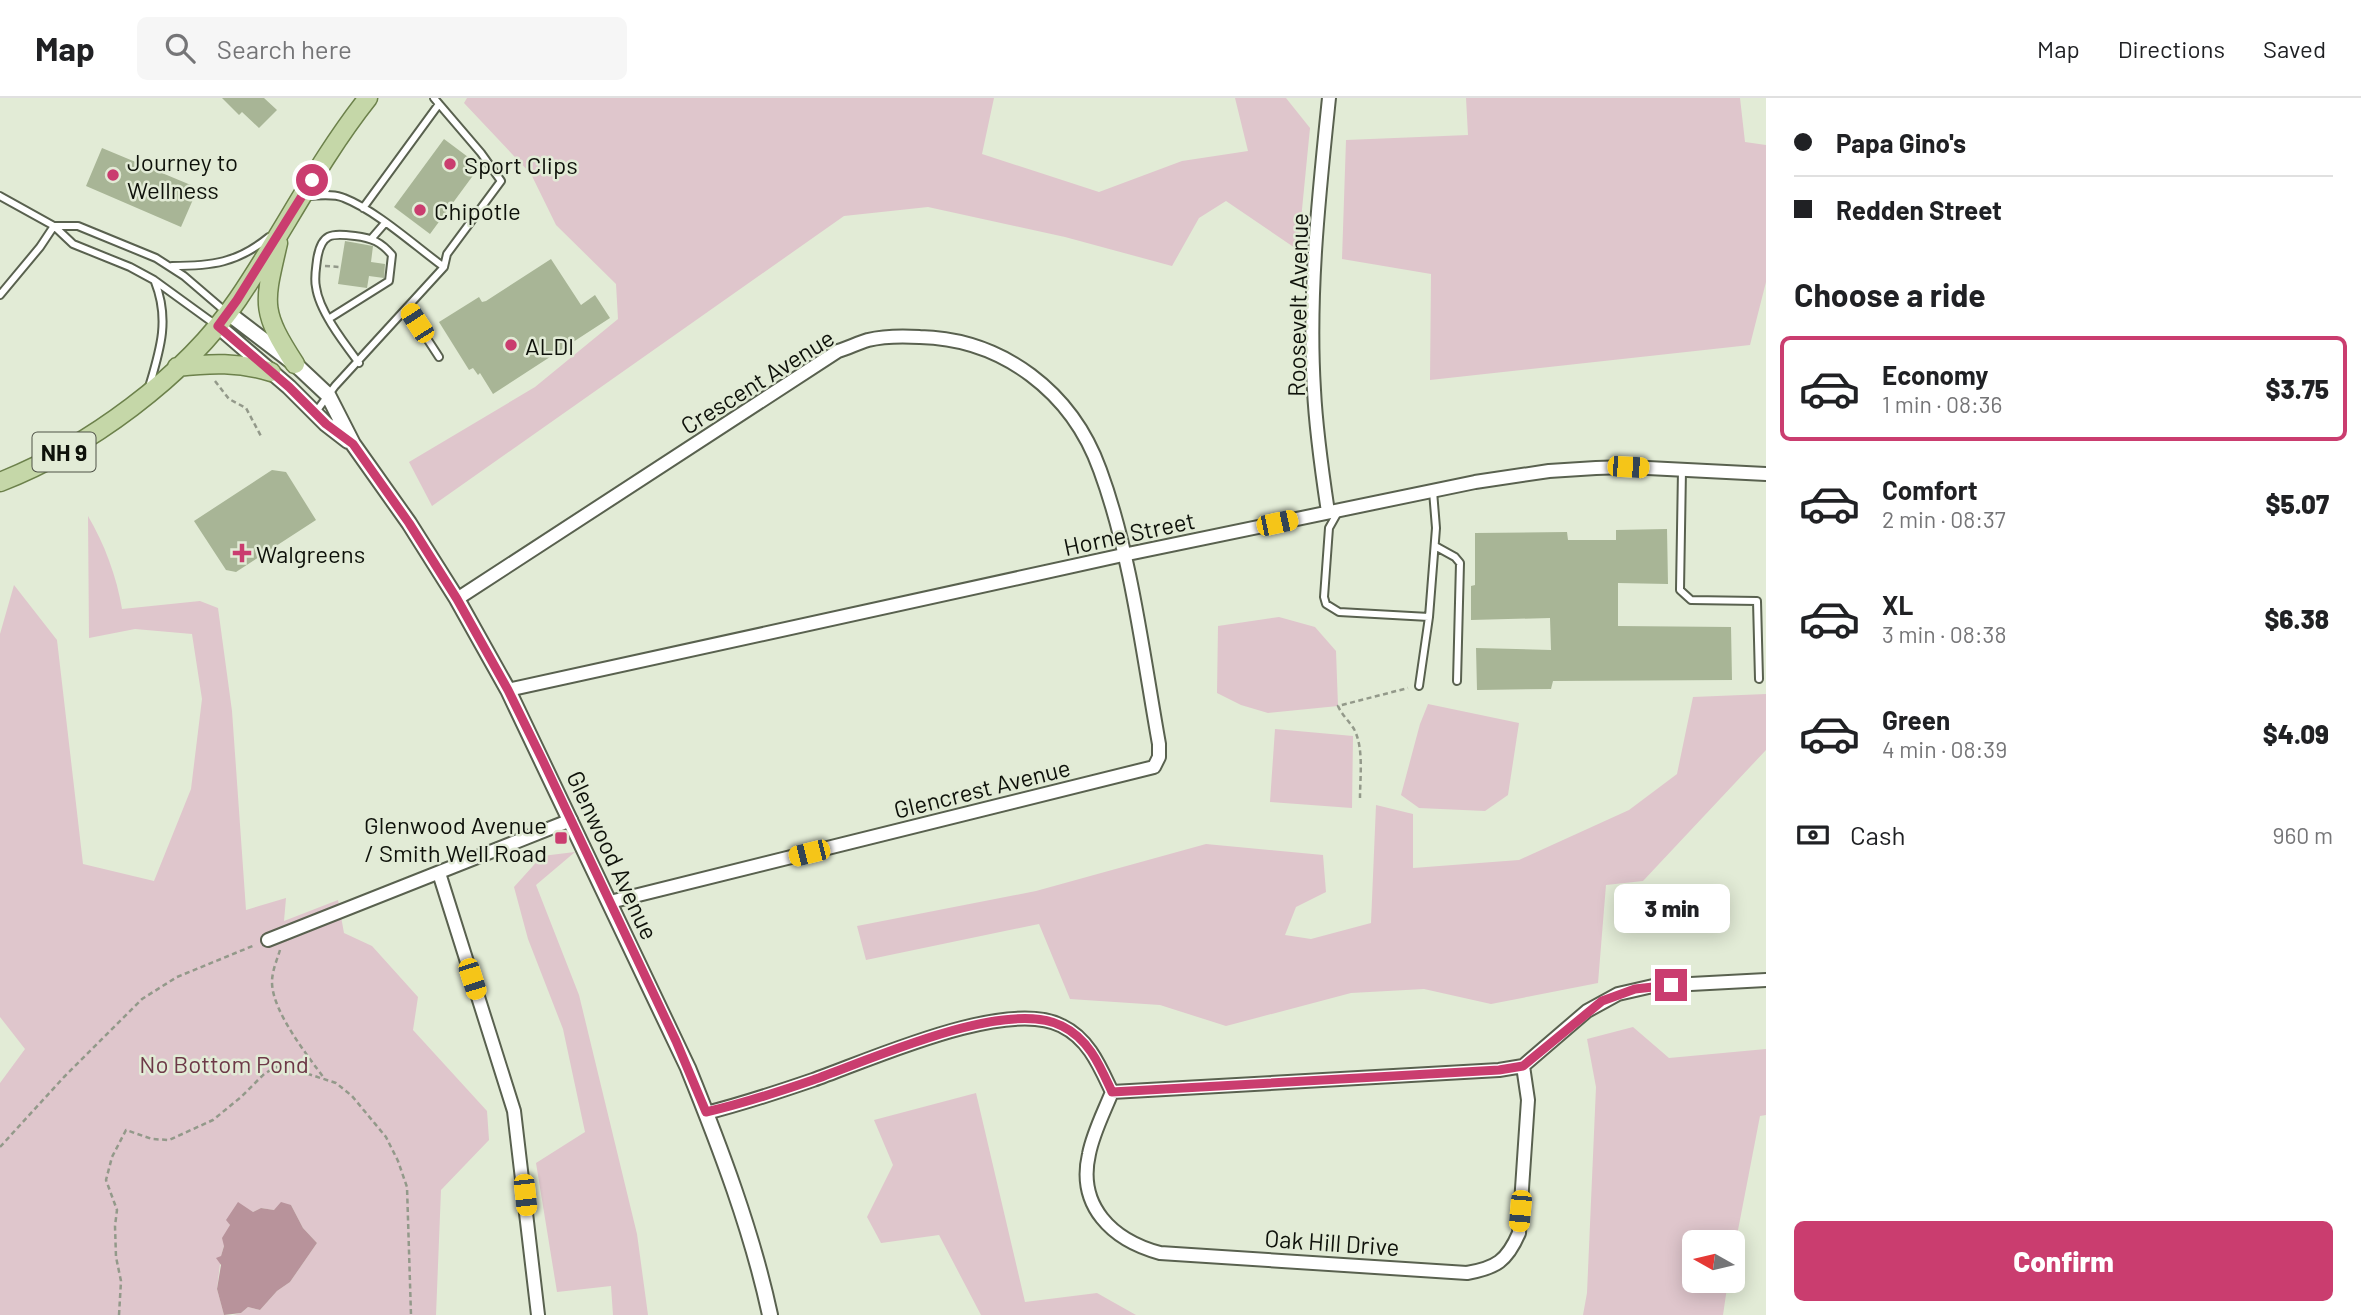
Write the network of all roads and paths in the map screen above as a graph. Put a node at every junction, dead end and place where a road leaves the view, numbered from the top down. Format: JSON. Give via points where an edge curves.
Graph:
{"nodes":[{"id":1,"x":1329,"y":98,"type":"edge"},
{"id":2,"x":437,"y":101,"type":"edge"},
{"id":3,"x":361,"y":102,"type":"edge"},
{"id":4,"x":0,"y":196,"type":"edge"},
{"id":5,"x":301,"y":197,"type":"junction"},
{"id":6,"x":363,"y":208,"type":"junction"},
{"id":7,"x":385,"y":223,"type":"junction"},
{"id":8,"x":54,"y":226,"type":"junction"},
{"id":9,"x":282,"y":227,"type":"junction"},
{"id":10,"x":372,"y":238,"type":"junction"},
{"id":11,"x":324,"y":265,"type":"dead end"},
{"id":12,"x":172,"y":266,"type":"junction"},
{"id":13,"x":340,"y":267,"type":"dead end"},
{"id":14,"x":444,"y":267,"type":"junction"},
{"id":15,"x":155,"y":280,"type":"junction"},
{"id":16,"x":0,"y":295,"type":"edge"},
{"id":17,"x":407,"y":308,"type":"junction"},
{"id":18,"x":330,"y":318,"type":"junction"},
{"id":19,"x":223,"y":320,"type":"junction"},
{"id":20,"x":439,"y":357,"type":"dead end"},
{"id":21,"x":359,"y":363,"type":"junction"},
{"id":22,"x":295,"y":364,"type":"junction"},
{"id":23,"x":177,"y":367,"type":"junction"},
{"id":24,"x":271,"y":372,"type":"junction"},
{"id":25,"x":214,"y":378,"type":"dead end"},
{"id":26,"x":146,"y":394,"type":"junction"},
{"id":27,"x":328,"y":395,"type":"junction"},
{"id":28,"x":315,"y":413,"type":"junction"},
{"id":29,"x":262,"y":438,"type":"dead end"},
{"id":30,"x":353,"y":444,"type":"junction"},
{"id":31,"x":1682,"y":470,"type":"junction"},
{"id":32,"x":1766,"y":474,"type":"edge"},
{"id":33,"x":0,"y":482,"type":"edge"},
{"id":34,"x":1433,"y":491,"type":"junction"},
{"id":35,"x":1333,"y":511,"type":"junction"},
{"id":36,"x":1435,"y":545,"type":"junction"},
{"id":37,"x":1123,"y":555,"type":"junction"},
{"id":38,"x":457,"y":599,"type":"junction"},
{"id":39,"x":1429,"y":617,"type":"junction"},
{"id":40,"x":1759,"y":679,"type":"dead end"},
{"id":41,"x":1457,"y":681,"type":"dead end"},
{"id":42,"x":1419,"y":686,"type":"joint"},
{"id":43,"x":508,"y":690,"type":"junction"},
{"id":44,"x":1360,"y":798,"type":"dead end"},
{"id":45,"x":570,"y":820,"type":"junction"},
{"id":46,"x":439,"y":873,"type":"junction"},
{"id":47,"x":610,"y":902,"type":"junction"},
{"id":48,"x":285,"y":933,"type":"junction"},
{"id":49,"x":268,"y":940,"type":"joint"},
{"id":50,"x":1766,"y":980,"type":"edge"},
{"id":51,"x":1523,"y":1066,"type":"junction"},
{"id":52,"x":326,"y":1080,"type":"junction"},
{"id":53,"x":1112,"y":1092,"type":"junction"},
{"id":54,"x":706,"y":1112,"type":"junction"},
{"id":55,"x":0,"y":1147,"type":"edge"},
{"id":56,"x":119,"y":1315,"type":"edge"},
{"id":57,"x":411,"y":1315,"type":"edge"},
{"id":58,"x":538,"y":1315,"type":"edge"},
{"id":59,"x":769,"y":1315,"type":"edge"}],
"edges":[{"from":1,"to":35,"type":"street","name":"Roosevelt Avenue","via":[[1313,337],[1314,390]]},
{"from":2,"to":6,"type":"lane"},
{"from":2,"to":14,"type":"lane","via":[[500,181],[447,254]]},
{"from":3,"to":5,"type":"main road","number":"NH 9"},
{"from":4,"to":8,"type":"lane"},
{"from":5,"to":6,"type":"lane","via":[[332,195]]},
{"from":5,"to":9,"type":"main road","number":"NH 9"},
{"from":6,"to":7,"type":"lane"},
{"from":7,"to":10,"type":"lane"},
{"from":7,"to":14,"type":"lane"},
{"from":8,"to":12,"type":"lane","via":[[78,226]]},
{"from":8,"to":15,"type":"lane","via":[[73,244]]},
{"from":8,"to":16,"type":"lane"},
{"from":9,"to":12,"type":"lane","via":[[223,263]]},
{"from":9,"to":19,"type":"main road","number":"NH 9"},
{"from":9,"to":22,"type":"main road","via":[[267,308],[275,332]]},
{"from":10,"to":18,"type":"lane","via":[[392,255],[389,281]]},
{"from":10,"to":18,"type":"lane","via":[[336,234],[321,242],[314,278],[319,301]]},
{"from":11,"to":13,"type":"path"},
{"from":12,"to":19,"type":"lane"},
{"from":14,"to":17,"type":"lane"},
{"from":15,"to":19,"type":"lane"},
{"from":15,"to":26,"type":"lane","via":[[163,307],[163,339]]},
{"from":17,"to":20,"type":"lane"},
{"from":17,"to":21,"type":"lane"},
{"from":18,"to":21,"type":"lane"},
{"from":19,"to":22,"type":"street","name":"Glenwood Avenue"},
{"from":19,"to":23,"type":"main road","number":"NH 9"},
{"from":19,"to":24,"type":"street","name":"Glenwood Avenue"},
{"from":21,"to":27,"type":"lane"},
{"from":22,"to":27,"type":"street","name":"Glenwood Avenue"},
{"from":23,"to":24,"type":"main road","via":[[228,363]]},
{"from":23,"to":26,"type":"main road","number":"NH 9"},
{"from":24,"to":28,"type":"street","name":"Glenwood Avenue"},
{"from":25,"to":29,"type":"path","via":[[222,393],[246,408]]},
{"from":26,"to":33,"type":"main road","number":"NH 9","via":[[79,443]]},
{"from":27,"to":28,"type":"lane"},
{"from":27,"to":30,"type":"street","name":"Glenwood Avenue"},
{"from":28,"to":30,"type":"street","name":"Glenwood Avenue"},
{"from":30,"to":38,"type":"street","name":"Glenwood Avenue"},
{"from":31,"to":32,"type":"street","name":"Horne Street"},
{"from":31,"to":34,"type":"street","name":"Horne Street","via":[[1560,470]]},
{"from":31,"to":40,"type":"lane","via":[[1680,590],[1691,600],[1756,601]]},
{"from":34,"to":35,"type":"street","name":"Horne Street"},
{"from":34,"to":36,"type":"lane"},
{"from":35,"to":37,"type":"street","name":"Horne Street"},
{"from":35,"to":39,"type":"lane","via":[[1326,604],[1339,612]]},
{"from":36,"to":39,"type":"lane"},
{"from":36,"to":41,"type":"lane","via":[[1460,563]]},
{"from":37,"to":38,"type":"street","name":"Crescent Avenue","via":[[1100,468],[1067,410],[1042,383],[980,346],[944,337],[908,336],[869,340],[838,351]]},
{"from":37,"to":43,"type":"street","name":"Horne Street"},
{"from":37,"to":47,"type":"street","name":"Glencrest Avenue","via":[[1159,744],[1154,767]]},
{"from":38,"to":43,"type":"street","name":"Glenwood Avenue"},
{"from":39,"to":42,"type":"lane"},
{"from":42,"to":44,"type":"path","via":[[1338,706],[1359,746]]},
{"from":43,"to":45,"type":"street","name":"Glenwood Avenue"},
{"from":45,"to":46,"type":"street"},
{"from":45,"to":47,"type":"street","name":"Glenwood Avenue"},
{"from":46,"to":48,"type":"street"},
{"from":46,"to":58,"type":"street","via":[[514,1111]]},
{"from":47,"to":54,"type":"street","name":"Glenwood Avenue"},
{"from":48,"to":49,"type":"street"},
{"from":48,"to":52,"type":"path","via":[[273,990],[283,1016]]},
{"from":49,"to":55,"type":"path","via":[[177,977],[142,999]]},
{"from":50,"to":51,"type":"street","via":[[1653,986],[1618,994],[1587,1011]]},
{"from":51,"to":53,"type":"street"},
{"from":51,"to":53,"type":"street","name":"Oak Hill Drive","via":[[1528,1100],[1519,1233],[1500,1262],[1467,1273],[1160,1253],[1144,1248],[1117,1234],[1102,1219],[1087,1187],[1089,1152]]},
{"from":52,"to":56,"type":"path","via":[[275,1068],[213,1120],[169,1140],[126,1130],[106,1180],[117,1210]]},
{"from":52,"to":57,"type":"path","via":[[352,1096],[386,1137],[398,1161],[407,1187]]},
{"from":53,"to":54,"type":"street","via":[[1099,1063],[1076,1035],[1046,1020],[1011,1019],[976,1024]]},
{"from":54,"to":59,"type":"street","name":"Glenwood Avenue"}]}
